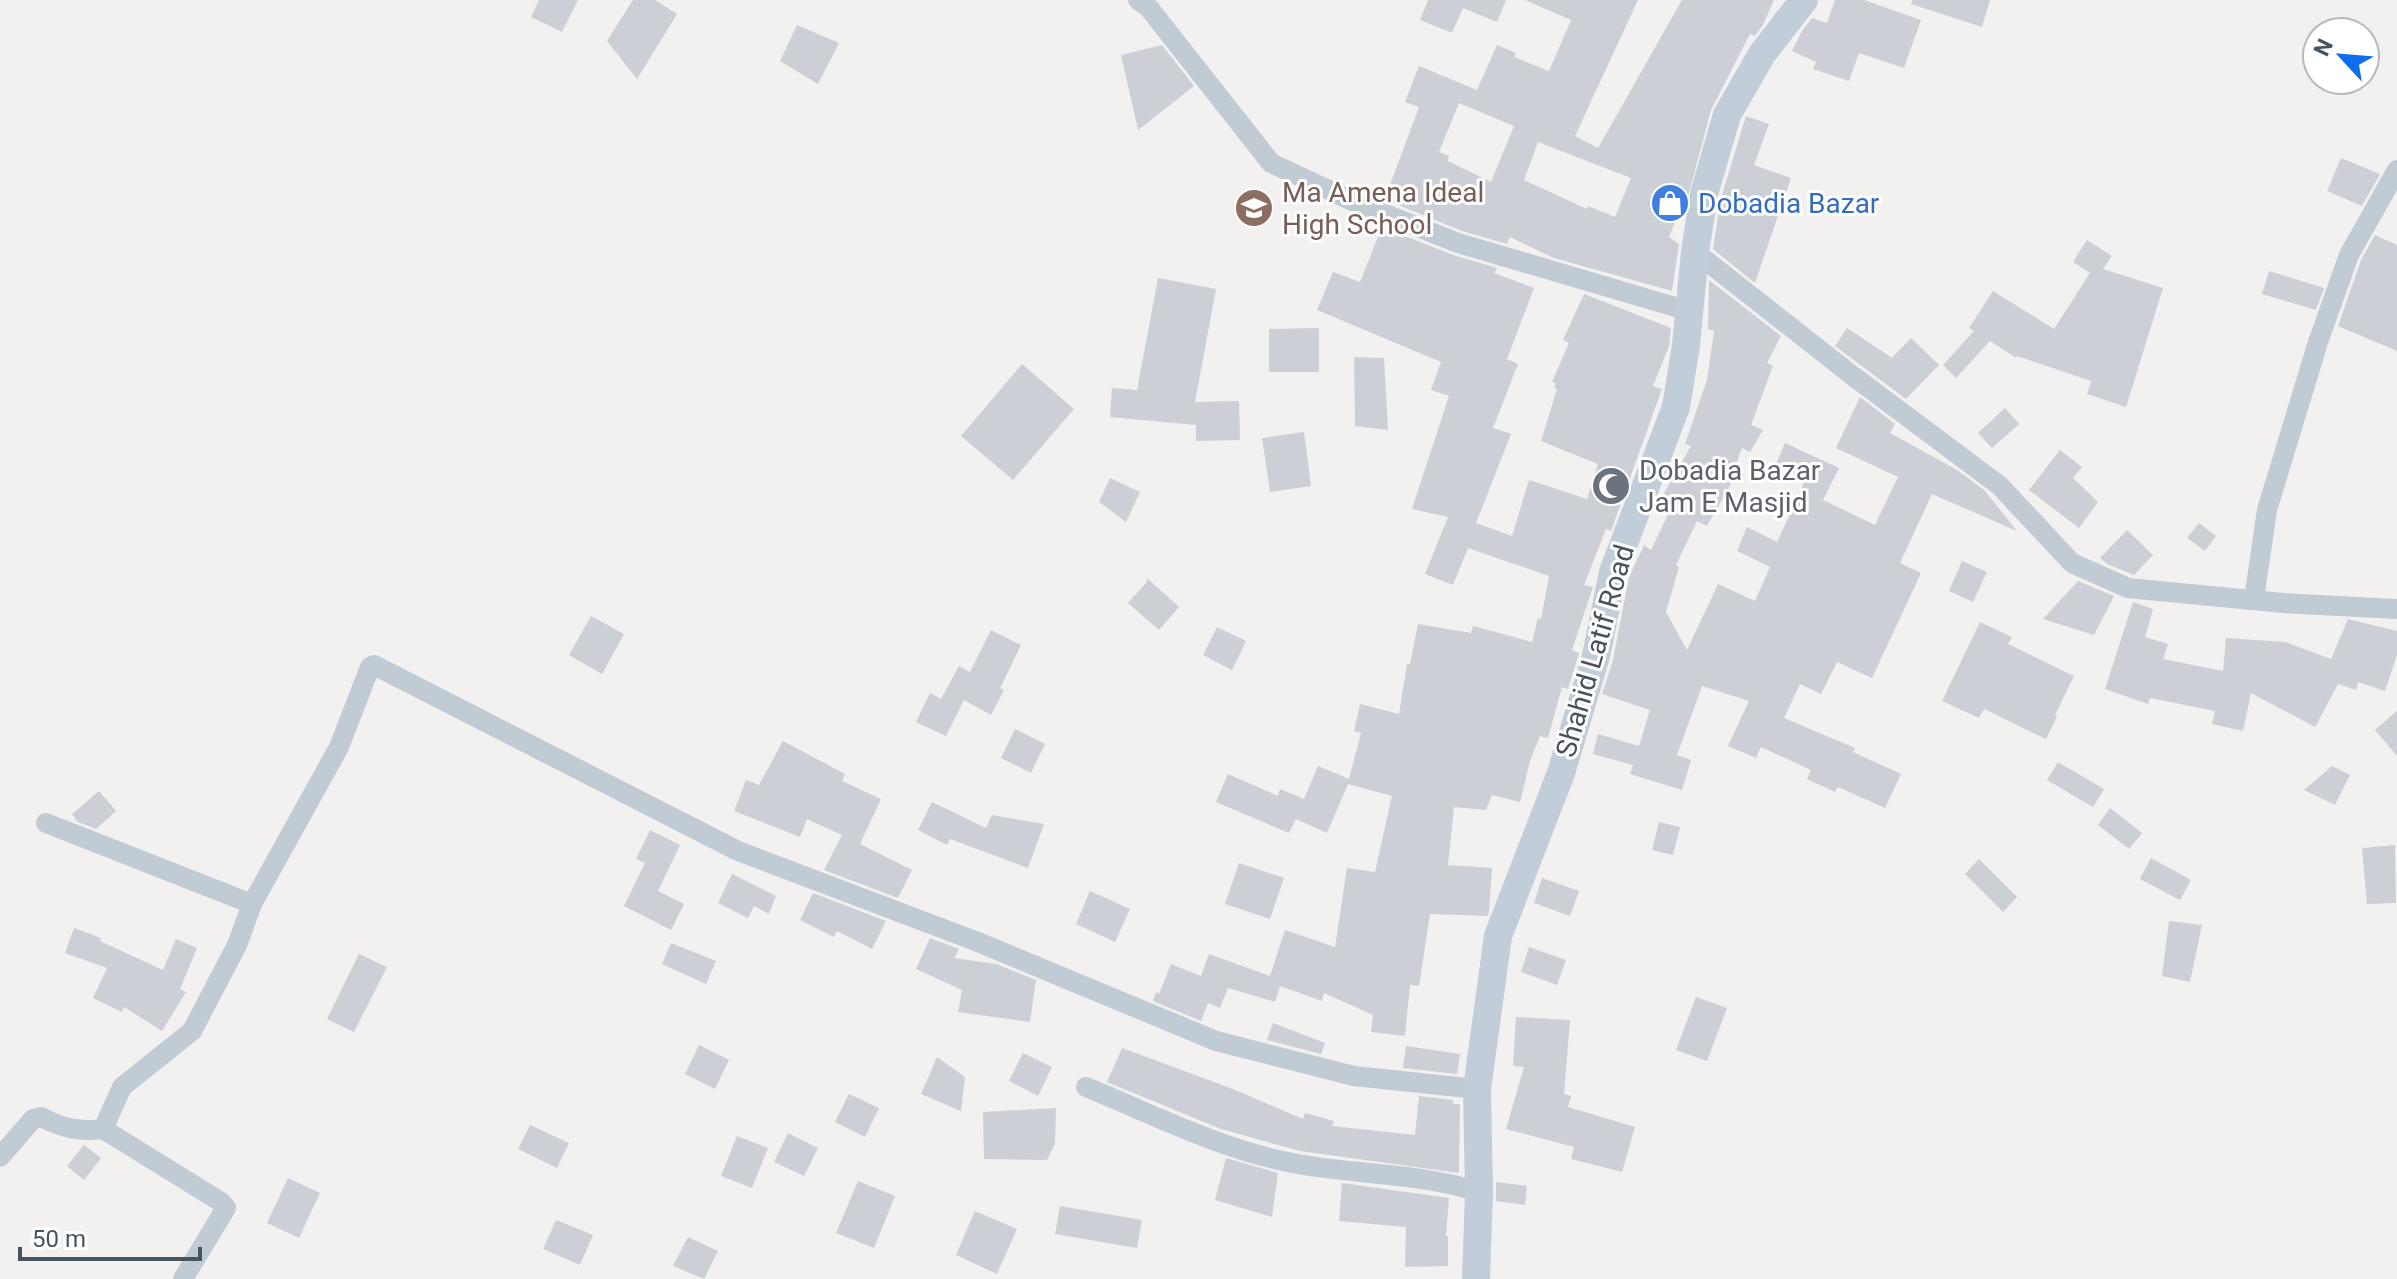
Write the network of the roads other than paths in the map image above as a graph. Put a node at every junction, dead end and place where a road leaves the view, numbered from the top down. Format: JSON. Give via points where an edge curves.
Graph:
{"nodes":[{"id":1,"x":1138,"y":0,"type":"edge"},
{"id":2,"x":1804,"y":0,"type":"edge"},
{"id":3,"x":2397,"y":170,"type":"edge"},
{"id":4,"x":1695,"y":252,"type":"junction"},
{"id":5,"x":1689,"y":311,"type":"junction"},
{"id":6,"x":2254,"y":599,"type":"junction"},
{"id":7,"x":2397,"y":609,"type":"edge"},
{"id":8,"x":46,"y":823,"type":"dead end"},
{"id":9,"x":252,"y":904,"type":"junction"},
{"id":10,"x":1086,"y":1087,"type":"dead end"},
{"id":11,"x":1477,"y":1089,"type":"junction"},
{"id":12,"x":103,"y":1129,"type":"junction"},
{"id":13,"x":0,"y":1157,"type":"edge"},
{"id":14,"x":1479,"y":1192,"type":"junction"},
{"id":15,"x":183,"y":1279,"type":"edge"},
{"id":16,"x":1476,"y":1279,"type":"edge"}],
"edges":[{"from":1,"to":5,"type":"street","via":[[1271,163],[1458,243]]},
{"from":2,"to":4,"type":"street","name":"Shahid Latif Road","via":[[1762,54],[1727,115],[1704,194]]},
{"from":3,"to":6,"type":"street","via":[[2349,255],[2318,342],[2267,510]]},
{"from":4,"to":5,"type":"street","name":"Shahid Latif Road"},
{"from":4,"to":6,"type":"street","via":[[2000,486],[2072,563],[2128,588]]},
{"from":5,"to":11,"type":"street","name":"Shahid Latif Road","via":[[1676,407],[1613,572],[1596,656],[1561,773],[1498,936]]},
{"from":6,"to":7,"type":"street"},
{"from":8,"to":9,"type":"street"},
{"from":9,"to":11,"type":"street","via":[[339,747],[374,665],[738,851],[978,942],[1216,1041],[1354,1076]]},
{"from":9,"to":12,"type":"street","via":[[192,1031],[122,1087]]},
{"from":10,"to":14,"type":"street","via":[[1221,1143],[1296,1164],[1449,1183]]},
{"from":11,"to":14,"type":"street","name":"Shahid Latif Road"},
{"from":12,"to":13,"type":"street","via":[[61,1128],[41,1117],[33,1119]]},
{"from":12,"to":15,"type":"street","via":[[226,1208]]},
{"from":14,"to":16,"type":"street","name":"Shahid Latif Road"}]}
